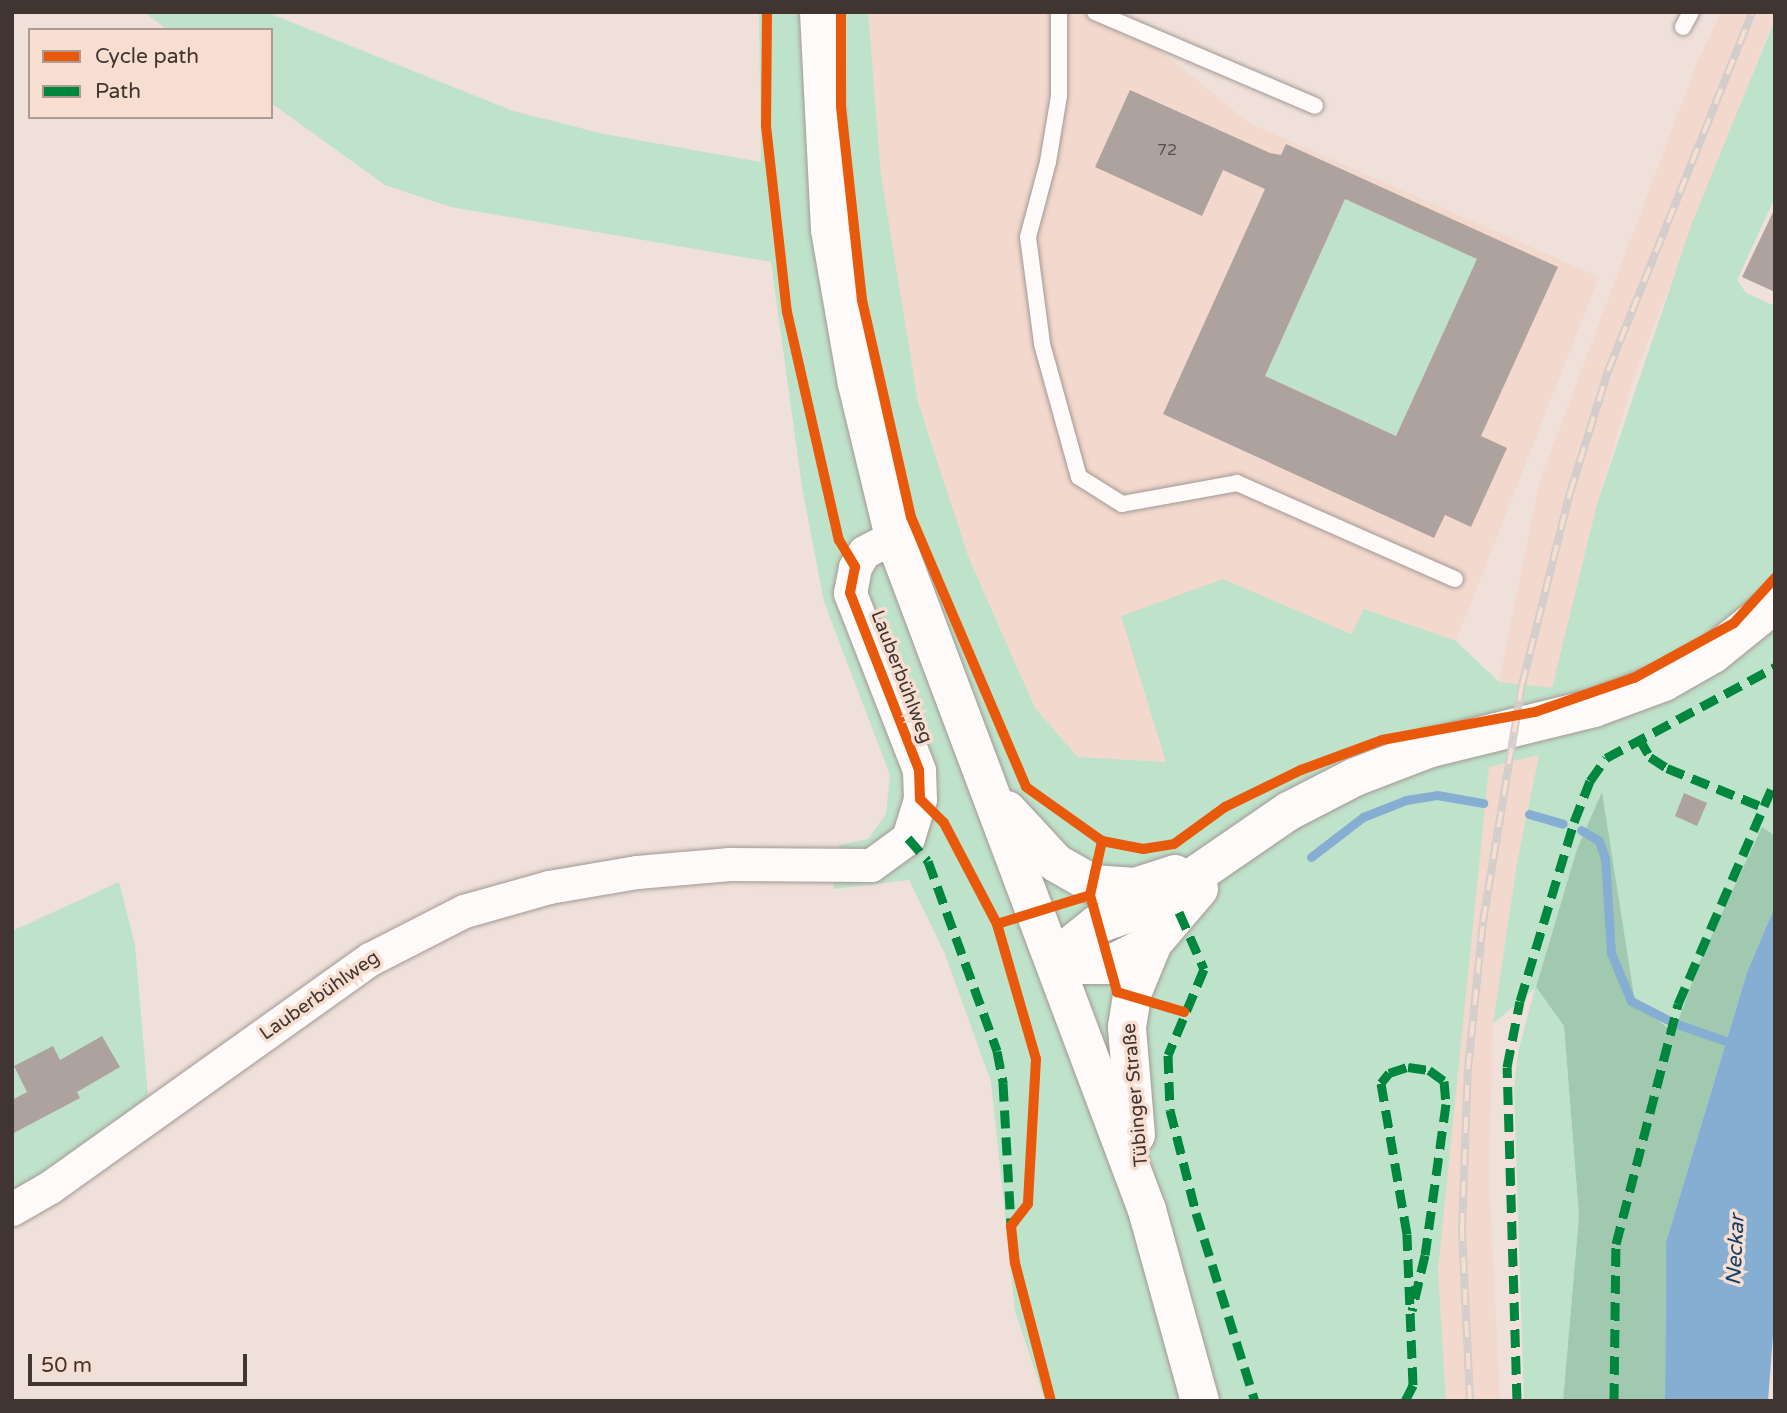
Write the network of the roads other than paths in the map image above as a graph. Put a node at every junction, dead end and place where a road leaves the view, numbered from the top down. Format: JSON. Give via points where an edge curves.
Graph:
{"nodes":[{"id":1,"x":819,"y":12,"type":"edge"},
{"id":2,"x":1059,"y":12,"type":"edge"},
{"id":3,"x":1095,"y":12,"type":"edge"},
{"id":4,"x":1315,"y":106,"type":"dead end"},
{"id":5,"x":894,"y":537,"type":"junction"},
{"id":6,"x":1455,"y":579,"type":"dead end"},
{"id":7,"x":1775,"y":604,"type":"edge"},
{"id":8,"x":996,"y":799,"type":"junction"},
{"id":9,"x":1227,"y":857,"type":"junction"},
{"id":10,"x":1153,"y":943,"type":"junction"},
{"id":11,"x":1056,"y":962,"type":"junction"},
{"id":12,"x":12,"y":1209,"type":"edge"},
{"id":13,"x":1147,"y":1210,"type":"junction"},
{"id":14,"x":1200,"y":1401,"type":"edge"}],
"edges":[{"from":1,"to":5,"type":"main road","via":[[830,230],[857,384]]},
{"from":2,"to":6,"type":"lane","via":[[1059,96],[1028,237],[1042,344],[1079,477],[1122,503],[1237,483]]},
{"from":3,"to":4,"type":"lane"},
{"from":5,"to":8,"type":"main road"},
{"from":5,"to":12,"type":"street","name":"Lauberbühlweg","via":[[864,552],[850,593],[919,770],[920,799],[908,838],[871,865],[730,864],[637,872],[549,887],[464,911],[370,959],[50,1187]]},
{"from":7,"to":9,"type":"main road","name":"Tübinger Straße","via":[[1713,654],[1664,682],[1594,708],[1431,748],[1355,777],[1289,811]]},
{"from":8,"to":9,"type":"main road","via":[[1056,863],[1093,884],[1135,887]]},
{"from":8,"to":11,"type":"main road"},
{"from":9,"to":10,"type":"main road","name":"Tübinger Straße"},
{"from":9,"to":11,"type":"main road","name":"Tübinger Straße","via":[[1152,905],[1096,925]]},
{"from":10,"to":11,"type":"main road","name":"Tübinger Straße","via":[[1109,965]]},
{"from":10,"to":13,"type":"main road","name":"Tübinger Straße","via":[[1140,967],[1127,1027]]},
{"from":11,"to":13,"type":"main road"},
{"from":13,"to":14,"type":"main road"}]}
